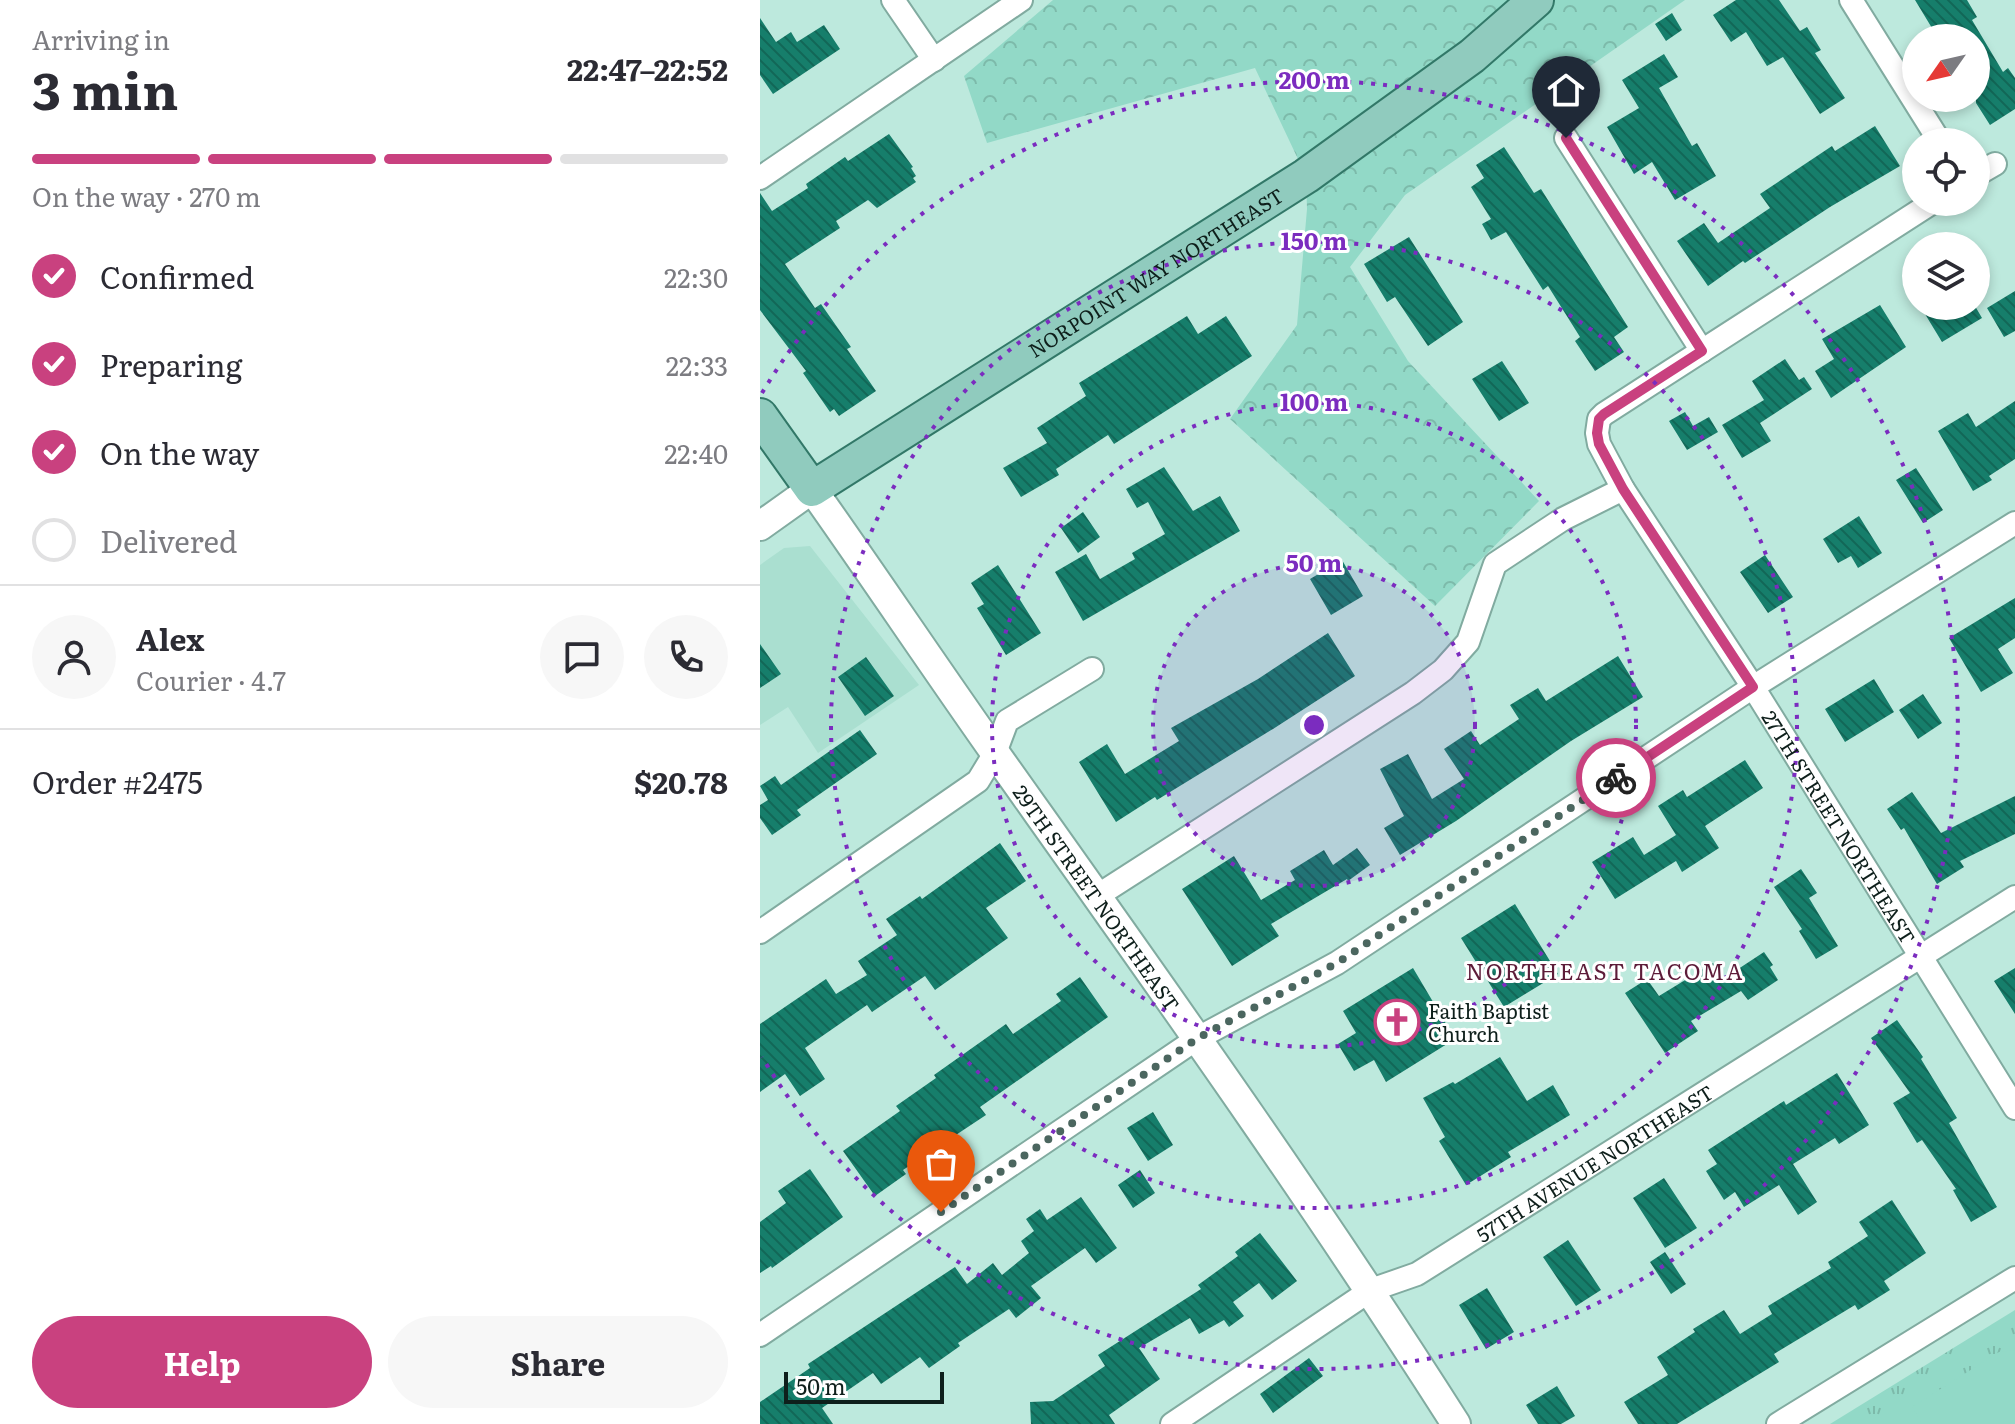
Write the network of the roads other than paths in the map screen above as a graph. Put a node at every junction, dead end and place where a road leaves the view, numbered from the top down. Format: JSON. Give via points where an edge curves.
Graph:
{"nodes":[{"id":1,"x":893,"y":0,"type":"edge"},
{"id":2,"x":1021,"y":0,"type":"edge"},
{"id":3,"x":1536,"y":0,"type":"edge"},
{"id":4,"x":1851,"y":0,"type":"edge"},
{"id":5,"x":934,"y":60,"type":"junction"},
{"id":6,"x":1931,"y":128,"type":"edge"},
{"id":7,"x":1566,"y":138,"type":"dead end"},
{"id":8,"x":760,"y":178,"type":"edge"},
{"id":9,"x":1911,"y":216,"type":"edge"},
{"id":10,"x":1702,"y":351,"type":"junction"},
{"id":11,"x":760,"y":416,"type":"edge"},
{"id":12,"x":812,"y":489,"type":"junction"},
{"id":13,"x":1623,"y":489,"type":"junction"},
{"id":14,"x":2015,"y":523,"type":"edge"},
{"id":15,"x":760,"y":526,"type":"edge"},
{"id":16,"x":1092,"y":669,"type":"dead end"},
{"id":17,"x":1753,"y":687,"type":"junction"},
{"id":18,"x":995,"y":753,"type":"junction"},
{"id":19,"x":1097,"y":896,"type":"junction"},
{"id":20,"x":2015,"y":897,"type":"edge"},
{"id":21,"x":760,"y":932,"type":"edge"},
{"id":22,"x":1920,"y":956,"type":"junction"},
{"id":23,"x":1198,"y":1038,"type":"junction"},
{"id":24,"x":2015,"y":1108,"type":"edge"},
{"id":25,"x":2015,"y":1278,"type":"edge"},
{"id":26,"x":1371,"y":1290,"type":"junction"},
{"id":27,"x":760,"y":1335,"type":"edge"},
{"id":28,"x":1172,"y":1424,"type":"edge"},
{"id":29,"x":1456,"y":1424,"type":"edge"},
{"id":30,"x":1778,"y":1424,"type":"edge"}],
"edges":[{"from":1,"to":5,"type":"street"},
{"from":2,"to":5,"type":"street"},
{"from":3,"to":12,"type":"main road","name":"NORPOINT WAY NORTHEAST","via":[[1472,56],[1293,185]]},
{"from":4,"to":6,"type":"street"},
{"from":5,"to":8,"type":"street"},
{"from":7,"to":10,"type":"street"},
{"from":9,"to":10,"type":"street"},
{"from":10,"to":13,"type":"street","name":"27TH STREET NORTHEAST","via":[[1604,414],[1599,444]]},
{"from":11,"to":12,"type":"main road","name":"29TH STREET NORTHEAST"},
{"from":12,"to":15,"type":"street","name":"NORPOINT WAY NORTHEAST"},
{"from":12,"to":18,"type":"street","name":"29TH STREET NORTHEAST"},
{"from":13,"to":17,"type":"street","name":"27TH STREET NORTHEAST"},
{"from":13,"to":19,"type":"street","via":[[1563,519],[1495,564],[1468,642],[1443,670]]},
{"from":14,"to":17,"type":"street"},
{"from":16,"to":18,"type":"street","via":[[1007,721]]},
{"from":17,"to":22,"type":"street","name":"27TH STREET NORTHEAST"},
{"from":17,"to":23,"type":"street","via":[[1337,963]]},
{"from":18,"to":19,"type":"street","name":"29TH STREET NORTHEAST"},
{"from":18,"to":21,"type":"street","via":[[978,781]]},
{"from":19,"to":23,"type":"street","name":"29TH STREET NORTHEAST"},
{"from":20,"to":22,"type":"street","name":"57TH AVENUE NORTHEAST"},
{"from":22,"to":24,"type":"street","name":"27TH STREET NORTHEAST"},
{"from":22,"to":26,"type":"street","name":"57TH AVENUE NORTHEAST","via":[[1417,1274]]},
{"from":23,"to":26,"type":"street","name":"29TH STREET NORTHEAST"},
{"from":23,"to":27,"type":"street"},
{"from":25,"to":30,"type":"street"},
{"from":26,"to":28,"type":"street","name":"57TH AVENUE NORTHEAST"},
{"from":26,"to":29,"type":"street","name":"29TH STREET NORTHEAST"}]}
